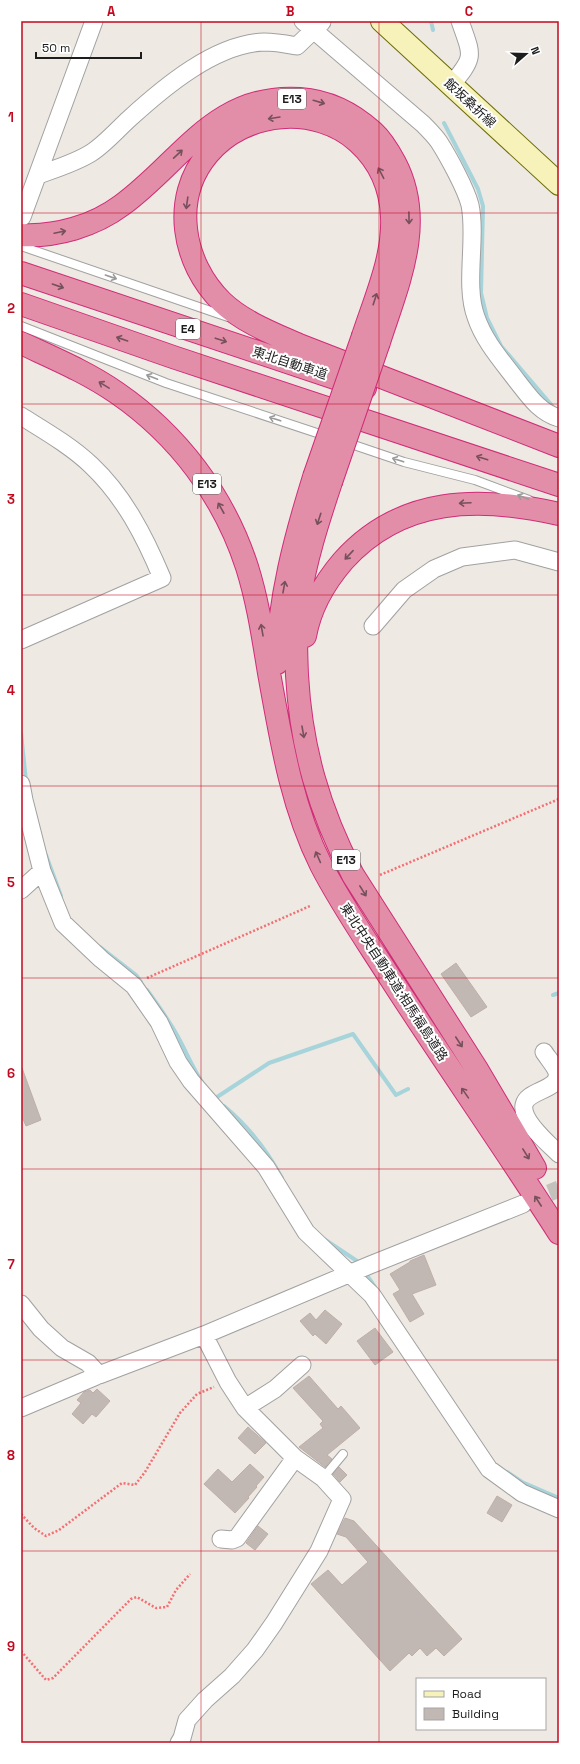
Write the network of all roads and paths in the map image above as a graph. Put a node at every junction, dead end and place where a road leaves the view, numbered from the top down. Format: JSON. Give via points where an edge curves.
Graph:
{"nodes":[{"id":1,"x":94,"y":21,"type":"edge"},
{"id":2,"x":382,"y":21,"type":"edge"},
{"id":3,"x":460,"y":21,"type":"edge"},
{"id":4,"x":314,"y":24,"type":"edge"},
{"id":5,"x":451,"y":85,"type":"junction"},
{"id":6,"x":38,"y":175,"type":"junction"},
{"id":7,"x":559,"y":184,"type":"edge"},
{"id":8,"x":22,"y":217,"type":"edge"},
{"id":9,"x":21,"y":246,"type":"edge"},
{"id":10,"x":21,"y":273,"type":"edge"},
{"id":11,"x":21,"y":304,"type":"edge"},
{"id":12,"x":21,"y":326,"type":"edge"},
{"id":13,"x":263,"y":329,"type":"junction"},
{"id":14,"x":371,"y":339,"type":"junction"},
{"id":15,"x":21,"y":343,"type":"edge"},
{"id":16,"x":21,"y":416,"type":"edge"},
{"id":17,"x":559,"y":418,"type":"edge"},
{"id":18,"x":559,"y":446,"type":"edge"},
{"id":19,"x":559,"y":455,"type":"edge"},
{"id":20,"x":323,"y":479,"type":"junction"},
{"id":21,"x":559,"y":484,"type":"edge"},
{"id":22,"x":559,"y":513,"type":"edge"},
{"id":23,"x":559,"y":562,"type":"edge"},
{"id":24,"x":373,"y":626,"type":"dead end"},
{"id":25,"x":21,"y":640,"type":"edge"},
{"id":26,"x":298,"y":693,"type":"junction"},
{"id":27,"x":276,"y":710,"type":"junction"},
{"id":28,"x":21,"y":784,"type":"edge"},
{"id":29,"x":559,"y":799,"type":"edge"},
{"id":30,"x":42,"y":871,"type":"junction"},
{"id":31,"x":380,"y":875,"type":"dead end"},
{"id":32,"x":21,"y":890,"type":"edge"},
{"id":33,"x":310,"y":906,"type":"dead end"},
{"id":34,"x":149,"y":976,"type":"dead end"},
{"id":35,"x":544,"y":1052,"type":"dead end"},
{"id":36,"x":559,"y":1154,"type":"edge"},
{"id":37,"x":523,"y":1204,"type":"tunnel mouth"},
{"id":38,"x":559,"y":1206,"type":"edge"},
{"id":39,"x":559,"y":1233,"type":"edge"},
{"id":40,"x":359,"y":1269,"type":"junction"},
{"id":41,"x":21,"y":1304,"type":"edge"},
{"id":42,"x":204,"y":1335,"type":"junction"},
{"id":43,"x":302,"y":1364,"type":"dead end"},
{"id":44,"x":99,"y":1375,"type":"junction"},
{"id":45,"x":228,"y":1382,"type":"junction"},
{"id":46,"x":21,"y":1408,"type":"edge"},
{"id":47,"x":245,"y":1408,"type":"junction"},
{"id":48,"x":343,"y":1454,"type":"dead end"},
{"id":49,"x":295,"y":1458,"type":"junction"},
{"id":50,"x":323,"y":1478,"type":"junction"},
{"id":51,"x":559,"y":1509,"type":"edge"},
{"id":52,"x":21,"y":1514,"type":"edge"},
{"id":53,"x":221,"y":1539,"type":"dead end"},
{"id":54,"x":190,"y":1574,"type":"dead end"},
{"id":55,"x":21,"y":1651,"type":"edge"},
{"id":56,"x":179,"y":1743,"type":"edge"}],
"edges":[{"from":1,"to":6,"type":"street"},
{"from":2,"to":5,"type":"main road","name":"飯坂桑折線"},
{"from":3,"to":5,"type":"street","via":[[470,59]]},
{"from":4,"to":6,"type":"street","via":[[297,46],[264,42],[221,54],[196,66],[172,82],[92,153]]},
{"from":4,"to":17,"type":"street","via":[[423,124],[439,142],[470,204],[472,299],[476,316],[492,348],[529,396],[539,408]]},
{"from":5,"to":7,"type":"main road","name":"飯坂桑折線"},
{"from":6,"to":8,"type":"street"},
{"from":8,"to":14,"type":"highway","number":"E13","one_way":true,"via":[[32,236],[80,227],[102,218],[143,188],[200,134],[242,108],[265,101],[290,99],[313,100],[338,108],[360,120],[377,136],[401,175],[408,198],[407,245],[401,272]]},
{"from":9,"to":13,"type":"lane","one_way":true},
{"from":10,"to":19,"type":"highway","name":"東北自動車道","number":"E4","one_way":true},
{"from":21,"to":11,"type":"highway","number":"E4","one_way":true,"via":[[173,357]]},
{"from":22,"to":12,"type":"lane","one_way":true,"via":[[475,480],[404,462],[166,383]]},
{"from":14,"to":13,"type":"highway","one_way":true,"via":[[391,239],[392,218],[386,182],[375,161],[349,134],[332,124],[314,118],[295,116],[272,118],[249,125],[227,136],[208,154],[196,173],[188,196],[185,218],[187,240],[195,263],[208,285],[223,302],[240,316]]},
{"from":13,"to":18,"type":"highway","via":[[341,362]]},
{"from":14,"to":20,"type":"highway","number":"E13","bridge":true},
{"from":27,"to":15,"type":"highway","number":"E13","one_way":true,"via":[[262,628],[247,566],[236,537],[206,482],[168,435],[115,391]]},
{"from":16,"to":25,"type":"street","via":[[54,436],[101,476],[128,510],[150,549],[162,578]]},
{"from":20,"to":26,"type":"highway","number":"E13","one_way":true,"via":[[298,603]]},
{"from":27,"to":20,"type":"highway","one_way":true,"via":[[277,648],[285,584],[299,525]]},
{"from":22,"to":26,"type":"highway","one_way":true,"via":[[510,504],[440,505],[392,522],[371,536],[336,570],[312,612],[302,652]]},
{"from":23,"to":24,"type":"street","via":[[516,550],[462,557],[434,569],[404,590]]},
{"from":26,"to":38,"type":"highway","name":"東北中央自動車道;相馬福島道路","number":"E13","one_way":true,"via":[[308,760],[317,792],[353,875],[478,1071]]},
{"from":39,"to":27,"type":"highway","name":"東北中央自動車道;相馬福島道路","number":"E13","one_way":true,"via":[[334,890],[298,807]]},
{"from":28,"to":30,"type":"street"},
{"from":29,"to":31,"type":"path"},
{"from":30,"to":32,"type":"street"},
{"from":30,"to":40,"type":"street","via":[[63,923],[134,986],[159,1022],[178,1062],[266,1167],[306,1232]]},
{"from":33,"to":34,"type":"path"},
{"from":35,"to":36,"type":"street","via":[[557,1072],[556,1080],[527,1100],[524,1105],[530,1124]]},
{"from":37,"to":40,"type":"street"},
{"from":40,"to":42,"type":"street"},
{"from":40,"to":51,"type":"street","via":[[372,1295],[489,1469],[522,1493]]},
{"from":41,"to":44,"type":"street","via":[[41,1329],[62,1348],[88,1363]]},
{"from":42,"to":44,"type":"street"},
{"from":42,"to":45,"type":"street"},
{"from":43,"to":47,"type":"street","via":[[275,1389]]},
{"from":44,"to":46,"type":"street"},
{"from":45,"to":47,"type":"street"},
{"from":45,"to":52,"type":"path","via":[[197,1394],[190,1400],[135,1484],[122,1482],[59,1530],[46,1536]]},
{"from":47,"to":49,"type":"street"},
{"from":48,"to":50,"type":"lane"},
{"from":49,"to":50,"type":"street"},
{"from":49,"to":53,"type":"street","via":[[237,1538]]},
{"from":50,"to":56,"type":"street","via":[[342,1499],[319,1551],[255,1650],[187,1720]]},
{"from":54,"to":55,"type":"path","via":[[164,1609],[156,1608],[138,1597],[130,1599],[53,1678],[46,1680]]}]}
